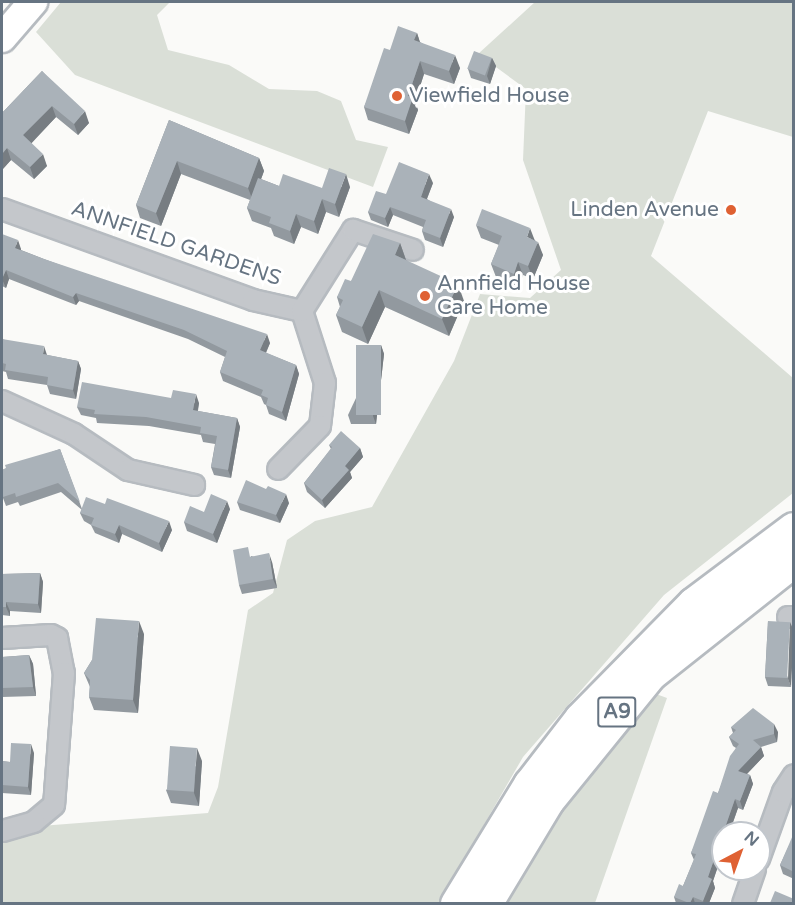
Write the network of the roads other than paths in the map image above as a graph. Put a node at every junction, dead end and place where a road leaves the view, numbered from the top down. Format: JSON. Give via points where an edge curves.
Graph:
{"nodes":[{"id":1,"x":33,"y":2,"type":"edge"},
{"id":2,"x":2,"y":38,"type":"edge"},
{"id":3,"x":2,"y":209,"type":"edge"},
{"id":4,"x":413,"y":250,"type":"dead end"},
{"id":5,"x":302,"y":311,"type":"junction"},
{"id":6,"x":2,"y":400,"type":"edge"},
{"id":7,"x":278,"y":469,"type":"dead end"},
{"id":8,"x":194,"y":485,"type":"dead end"},
{"id":9,"x":794,"y":529,"type":"edge"},
{"id":10,"x":794,"y":561,"type":"edge"},
{"id":11,"x":2,"y":638,"type":"edge"},
{"id":12,"x":794,"y":776,"type":"edge"},
{"id":13,"x":771,"y":826,"type":"edge"},
{"id":14,"x":2,"y":831,"type":"edge"},
{"id":15,"x":751,"y":881,"type":"edge"},
{"id":16,"x":457,"y":903,"type":"edge"},
{"id":17,"x":486,"y":903,"type":"edge"},
{"id":18,"x":743,"y":903,"type":"edge"}],
"edges":[{"from":1,"to":2,"type":"main road"},
{"from":3,"to":5,"type":"street","name":"ANNFIELD GARDENS","via":[[253,300]]},
{"from":4,"to":5,"type":"street","via":[[353,231]]},
{"from":5,"to":7,"type":"street","via":[[325,382],[320,426]]},
{"from":6,"to":8,"type":"street","via":[[74,434],[128,470]]},
{"from":9,"to":16,"type":"main road","number":"A9","via":[[694,604],[581,719],[530,785]]},
{"from":10,"to":17,"type":"main road","number":"A9","via":[[650,675],[548,801]]},
{"from":11,"to":14,"type":"street","via":[[57,638],[64,673],[54,805],[34,822]]},
{"from":12,"to":13,"type":"street","via":[[783,792]]},
{"from":15,"to":18,"type":"street"}]}
